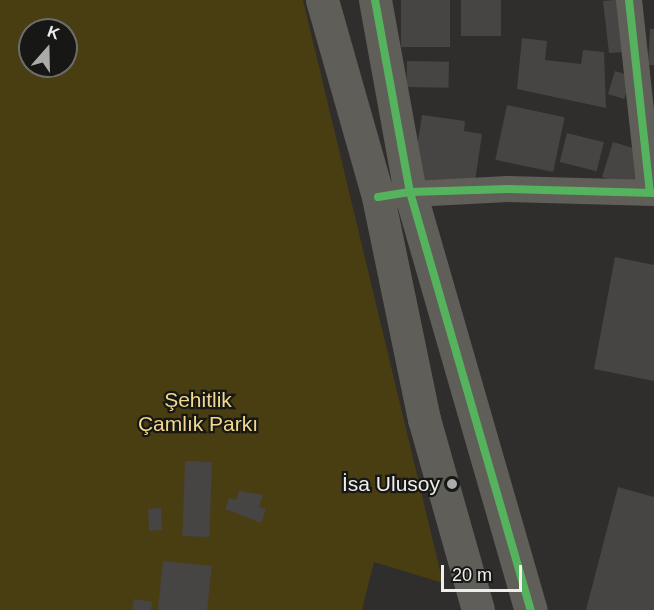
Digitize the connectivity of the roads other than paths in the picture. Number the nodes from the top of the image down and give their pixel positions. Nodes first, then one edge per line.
1 (322, 0) edge
2 (375, 0) edge
3 (629, 0) edge
4 (410, 192) junction
5 (652, 192) edge
6 (378, 197) junction
7 (478, 610) edge
8 (531, 610) edge

1 - 6 street
2 - 4 street
3 - 5 street
4 - 5 street
4 - 6 street
4 - 8 street
6 - 7 street

